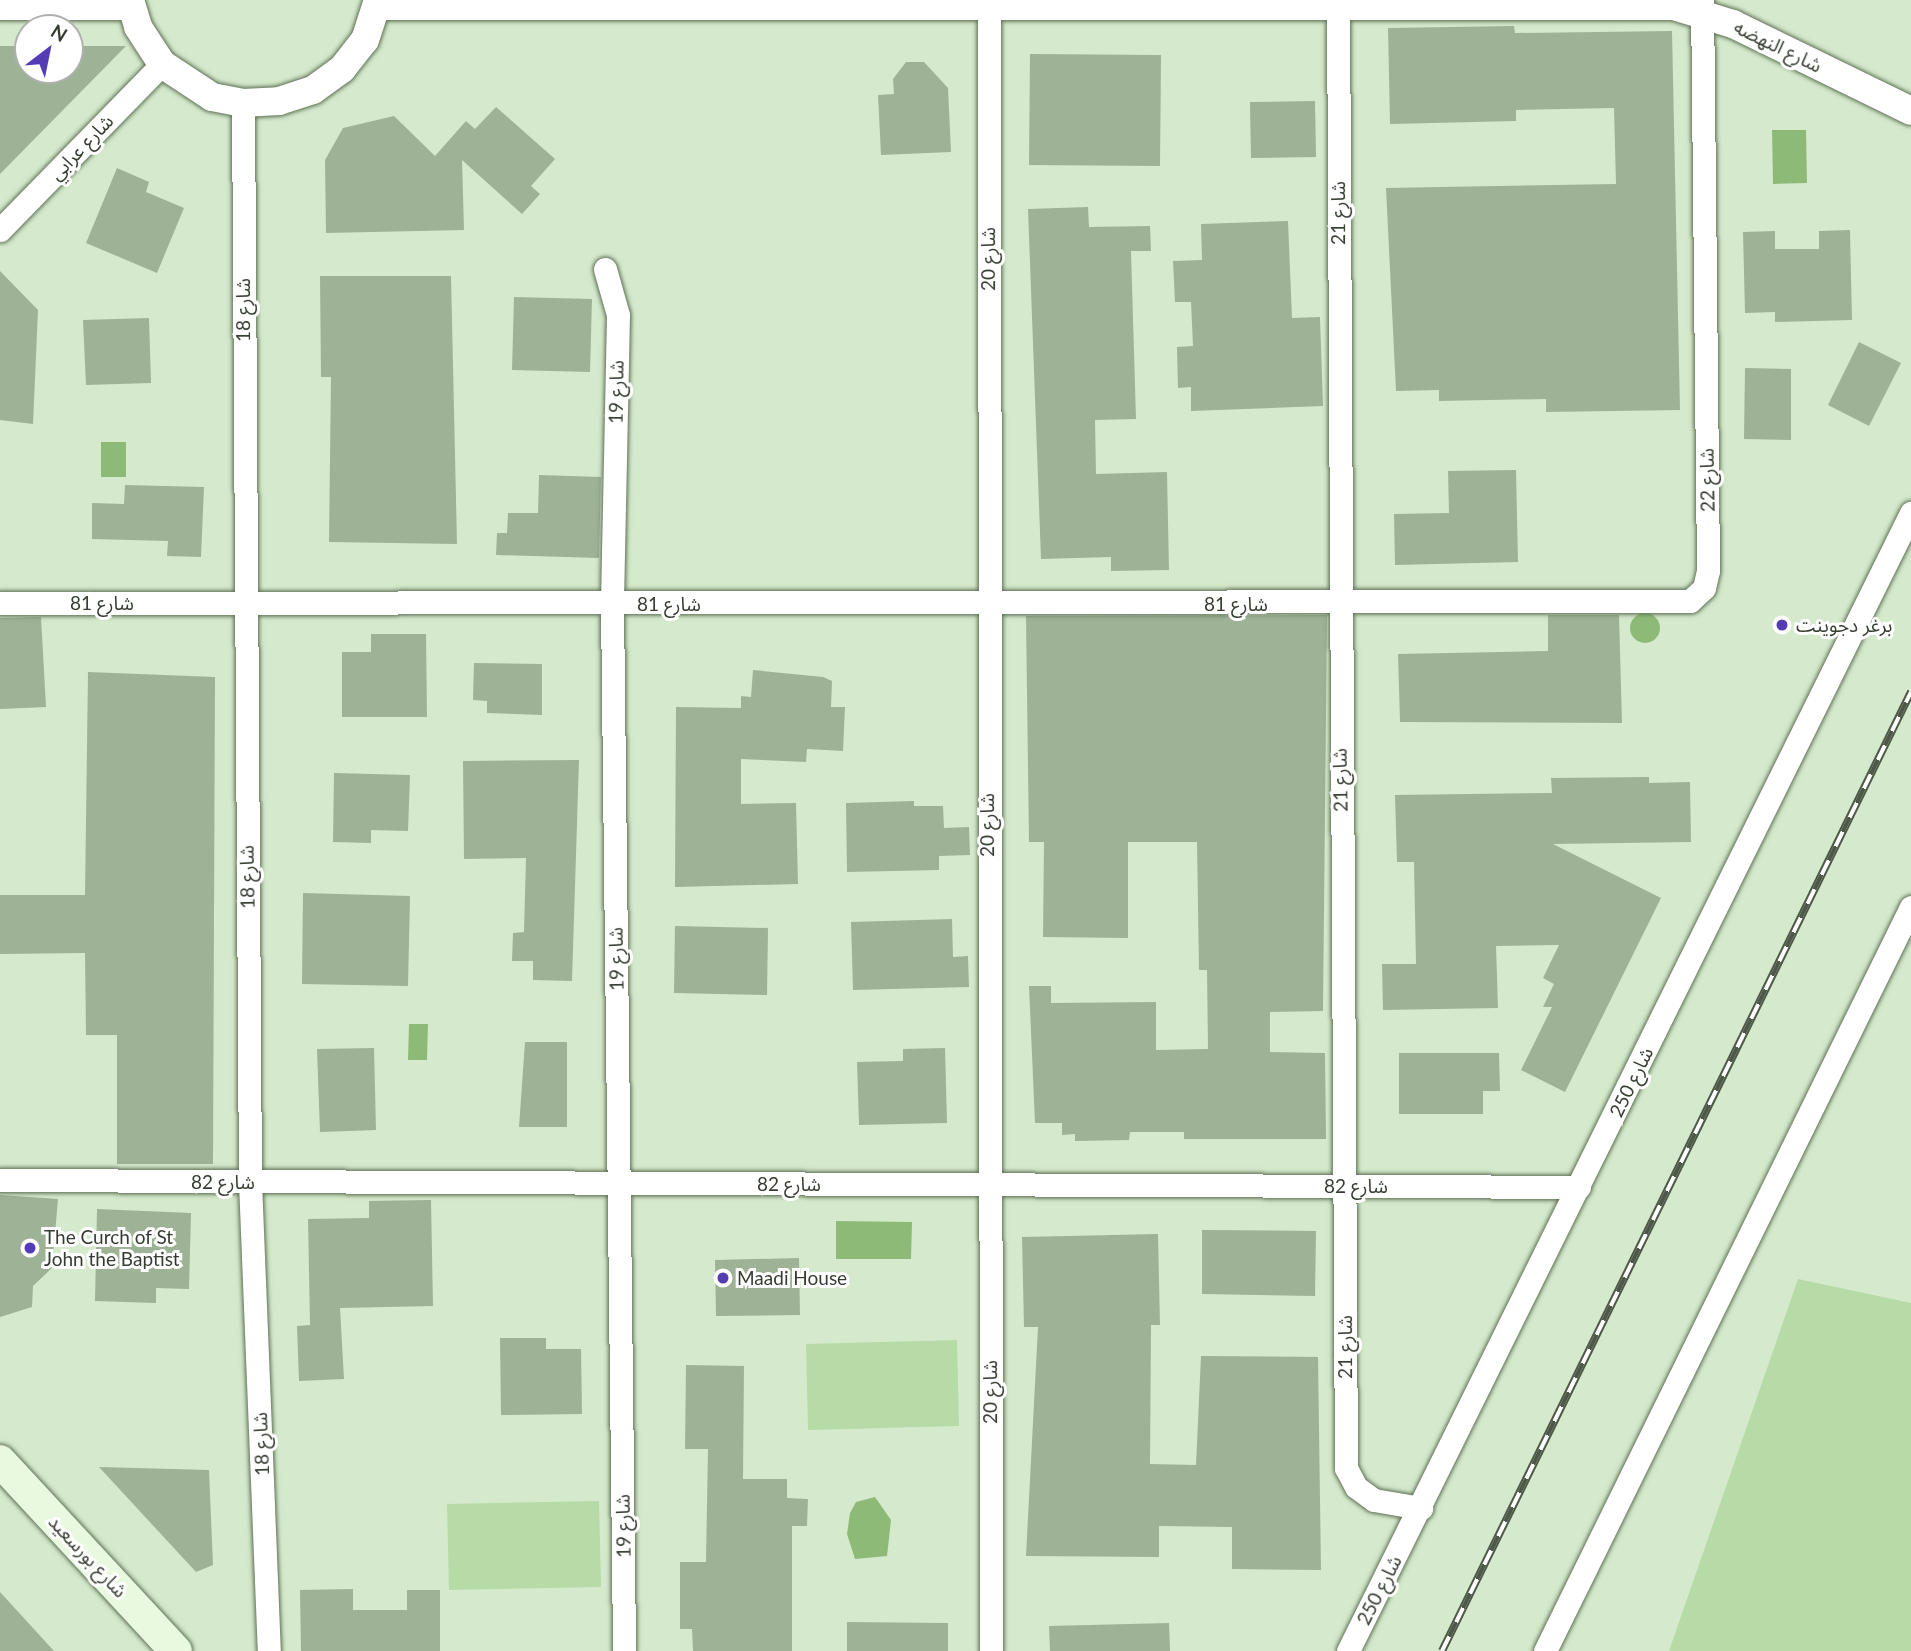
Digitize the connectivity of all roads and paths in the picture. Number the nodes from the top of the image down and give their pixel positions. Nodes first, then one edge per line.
1 (989, 2) edge
2 (1338, 2) edge
3 (130, 3) edge
4 (378, 3) edge
5 (629, 3) edge
6 (0, 6) edge
7 (1702, 6) edge
8 (162, 64) junction
9 (243, 103) junction
10 (1911, 111) edge
11 (0, 230) edge
12 (605, 270) dead end
13 (1911, 513) edge
14 (0, 603) edge
15 (243, 604) junction
16 (611, 604) junction
17 (986, 604) junction
18 (1338, 604) junction
19 (1911, 907) edge
20 (0, 1180) edge
21 (250, 1182) junction
22 (619, 1183) junction
23 (989, 1185) junction
24 (1344, 1186) junction
25 (1579, 1187) junction
26 (0, 1461) edge
27 (1421, 1508) junction
28 (176, 1651) edge
29 (269, 1651) edge
30 (624, 1651) edge
31 (991, 1651) edge
32 (1348, 1651) edge
33 (1545, 1651) edge

1 - 2 street, شارع النهضه
1 - 5 street, شارع النهضه
1 - 17 street, شارع 20
2 - 7 street, شارع النهضه
2 - 18 street, شارع 21
3 - 6 street
3 - 8 street
4 - 5 street, شارع النهضه
4 - 9 street
7 - 10 street, شارع النهضه
7 - 18 street, شارع 22
8 - 9 street
8 - 11 street, شارع عرابي
9 - 15 street, شارع 18
12 - 16 street, شارع 19
13 - 25 street, شارع 250
14 - 15 street, شارع 81
15 - 16 street, شارع 81
15 - 21 street, شارع 18
16 - 17 street, شارع 81
16 - 22 street, شارع 19
17 - 18 street, شارع 81
17 - 23 street, شارع 20
18 - 24 street, شارع 21
19 - 33 street
20 - 21 street, شارع 82
21 - 22 street, شارع 82
21 - 29 street, شارع 18
22 - 23 street, شارع 82
22 - 30 street, شارع 19
23 - 24 street, شارع 82
23 - 31 street, شارع 20
24 - 25 street, شارع 82
24 - 27 street, شارع 21
25 - 27 street, شارع 250
26 - 28 main road, شارع بورسعيد
27 - 32 street, شارع 250

